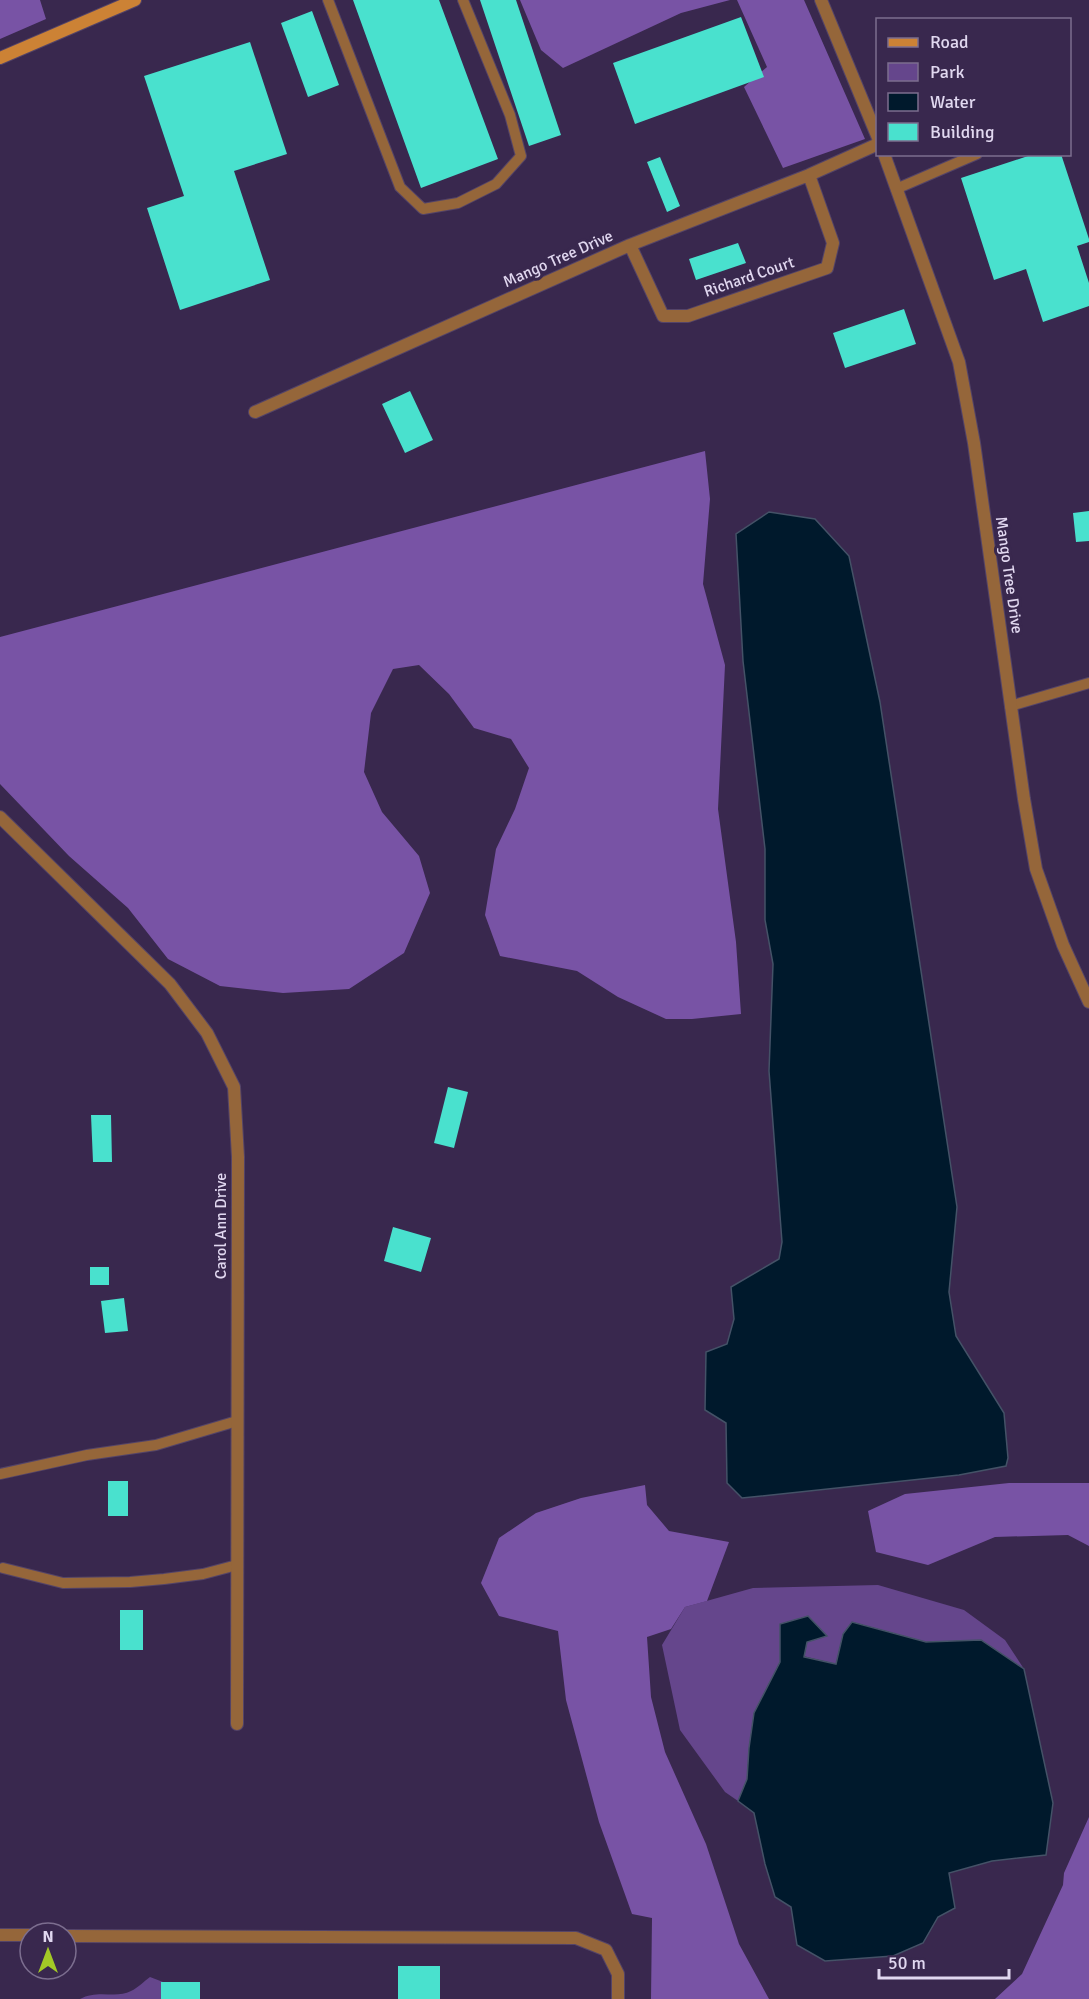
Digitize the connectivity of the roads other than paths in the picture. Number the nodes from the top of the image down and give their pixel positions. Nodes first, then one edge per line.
1 (135, 0) edge
2 (328, 0) edge
3 (463, 0) edge
4 (821, 0) edge
5 (0, 57) edge
6 (876, 133) edge
7 (876, 145) edge
8 (885, 156) edge
9 (972, 156) edge
10 (809, 175) junction
11 (896, 189) junction
12 (630, 245) junction
13 (255, 412) dead end
14 (1089, 683) edge
15 (1010, 706) junction
16 (0, 817) edge
17 (1089, 1002) edge
18 (237, 1421) junction
19 (0, 1474) edge
20 (237, 1565) junction
21 (3, 1568) dead end
22 (237, 1724) dead end
23 (0, 1935) edge
24 (18, 1935) edge
25 (78, 1936) edge
26 (618, 1999) edge

1 - 5 street
2 - 3 lane
4 - 6 street
7 - 10 street, Mango Tree Drive
8 - 11 street, Mango Tree Drive
9 - 11 lane
10 - 12 street, Mango Tree Drive
10 - 12 street, Richard Court
11 - 15 street, Mango Tree Drive
12 - 13 street, Mango Tree Drive
14 - 15 lane
15 - 17 street, Mango Tree Drive
16 - 18 street, Carol Ann Drive
18 - 19 lane
18 - 20 street, Carol Ann Drive
20 - 21 lane
20 - 22 street, Carol Ann Drive
23 - 24 street
25 - 26 street

